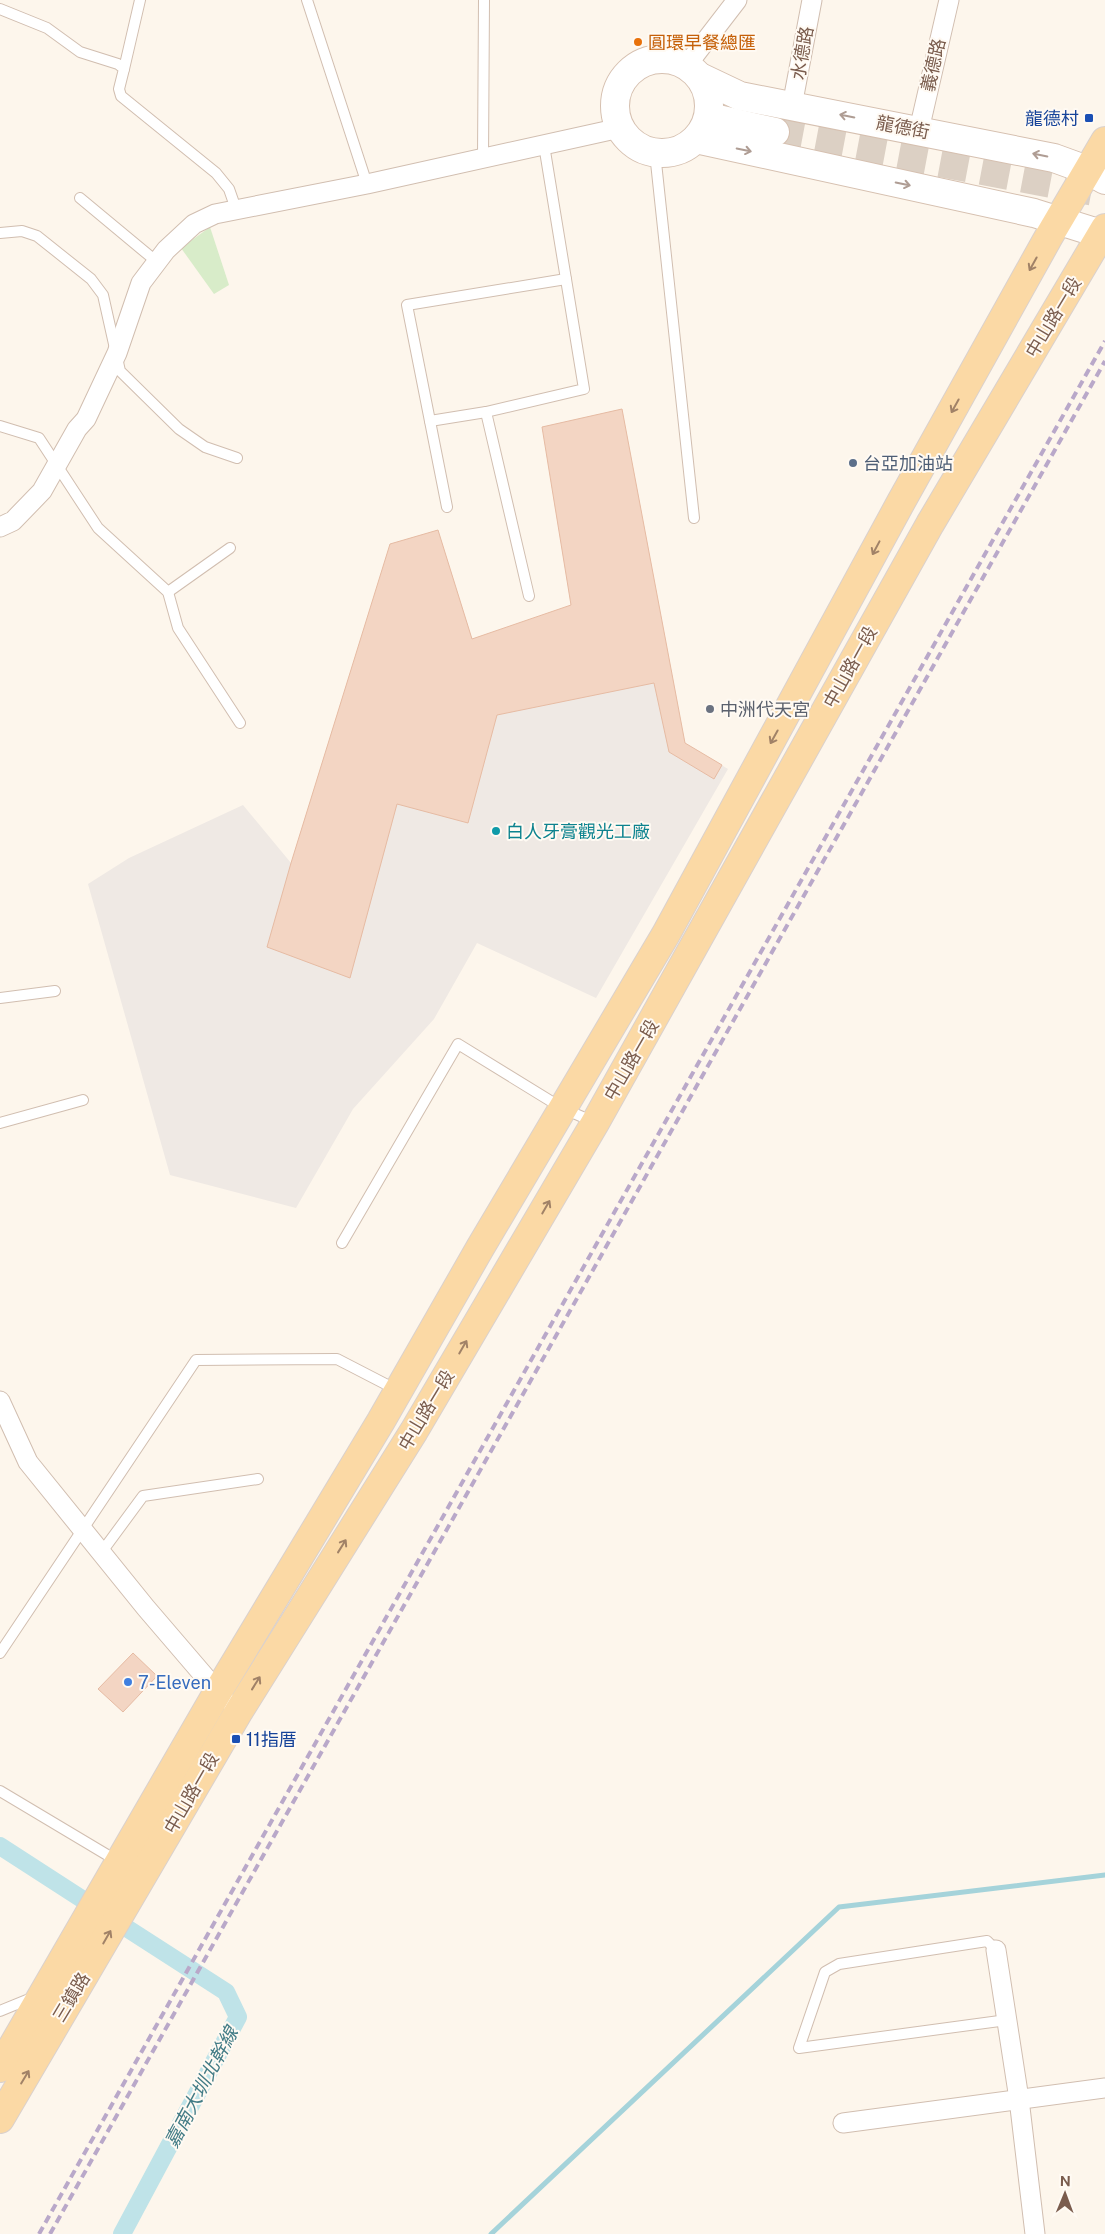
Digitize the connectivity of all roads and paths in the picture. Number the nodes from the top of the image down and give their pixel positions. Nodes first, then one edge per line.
1 (140, 0) edge
2 (307, 0) edge
3 (484, 0) edge
4 (737, 0) edge
5 (812, 0) edge
6 (949, 0) edge
7 (0, 9) edge
8 (124, 69) junction
9 (693, 71) junction
10 (792, 106) junction
11 (620, 128) junction
12 (703, 128) junction
13 (919, 130) junction
14 (775, 132) tunnel mouth
15 (1105, 141) edge
16 (544, 145) junction
17 (655, 153) junction
18 (483, 158) junction
19 (1096, 175) edge
20 (367, 184) junction
21 (80, 198) dead end
22 (236, 209) junction
23 (1046, 218) junction
24 (1103, 231) edge
25 (0, 233) edge
26 (157, 262) junction
27 (566, 279) junction
28 (117, 353) junction
29 (486, 412) junction
30 (430, 421) junction
31 (0, 426) edge
32 (237, 458) dead end
33 (58, 465) junction
34 (901, 502) junction
35 (447, 507) dead end
36 (694, 518) dead end
37 (930, 524) junction
38 (0, 527) edge
39 (230, 548) dead end
40 (168, 592) junction
41 (528, 596) dead end
42 (240, 723) dead end
43 (55, 991) dead end
44 (0, 998) edge
45 (83, 1100) dead end
46 (562, 1108) junction
47 (595, 1123) junction
48 (0, 1124) edge
49 (342, 1243) dead end
50 (398, 1391) junction
51 (0, 1400) edge
52 (258, 1479) dead end
53 (82, 1529) junction
54 (101, 1553) junction
55 (0, 1653) edge
56 (217, 1693) junction
57 (239, 1711) junction
58 (0, 1790) edge
59 (119, 1862) junction
60 (142, 1876) joint
61 (996, 1950) joint
62 (43, 1994) junction
63 (0, 2011) edge
64 (1007, 2020) junction
65 (0, 2068) edge
66 (1105, 2088) edge
67 (1019, 2099) junction
68 (0, 2119) edge
69 (843, 2123) dead end
70 (1035, 2234) edge

1 - 8 lane
2 - 20 lane
3 - 18 lane
4 - 9 street
5 - 10 street, 水德路
6 - 13 street, 義德路
7 - 8 lane
8 - 22 lane
9 - 10 main road, 龍德街
9 - 11 main road, 龍德街
9 - 12 main road
13 -> 10 main road, 龍德街
11 - 16 street
11 - 17 main road
12 - 14 main road
12 - 17 main road
12 -> 23 main road
19 -> 13 main road, 龍德街
15 - 19 main road, 中山路一段
16 - 18 street
16 - 27 lane
17 - 36 lane
18 - 20 street
19 - 23 main road, 中山路一段
20 - 22 street
21 - 26 lane
22 - 26 street
23 - 24 main road
23 -> 34 main road, 中山路一段
24 - 37 main road, 中山路一段
25 - 28 lane
26 - 28 street
27 - 29 lane
27 - 30 lane
28 - 32 lane
28 - 33 street
29 - 30 lane
29 - 41 lane
30 - 35 lane
31 - 33 lane
33 - 38 street
33 - 40 lane
34 - 37 main road
34 -> 46 main road, 中山路一段
37 - 47 main road, 中山路一段
39 - 40 lane
40 - 42 lane
43 - 44 lane
45 - 48 lane
46 - 47 lane
46 - 49 lane
46 - 50 main road, 中山路一段
57 -> 47 main road, 中山路一段
50 - 53 lane
50 - 56 main road, 中山路一段
51 - 53 street
52 - 54 lane
53 - 54 street
53 - 55 lane
54 - 56 street
56 - 57 street
56 - 59 main road, 中山路一段
57 - 60 main road, 中山路一段
58 - 59 lane
59 - 62 main road, 三鎮路
68 -> 60 main road, 三鎮路
61 - 64 street
61 - 64 lane
62 - 63 lane
62 - 65 main road, 三鎮路
64 - 67 street
66 - 67 street
67 - 69 street
67 - 70 street

